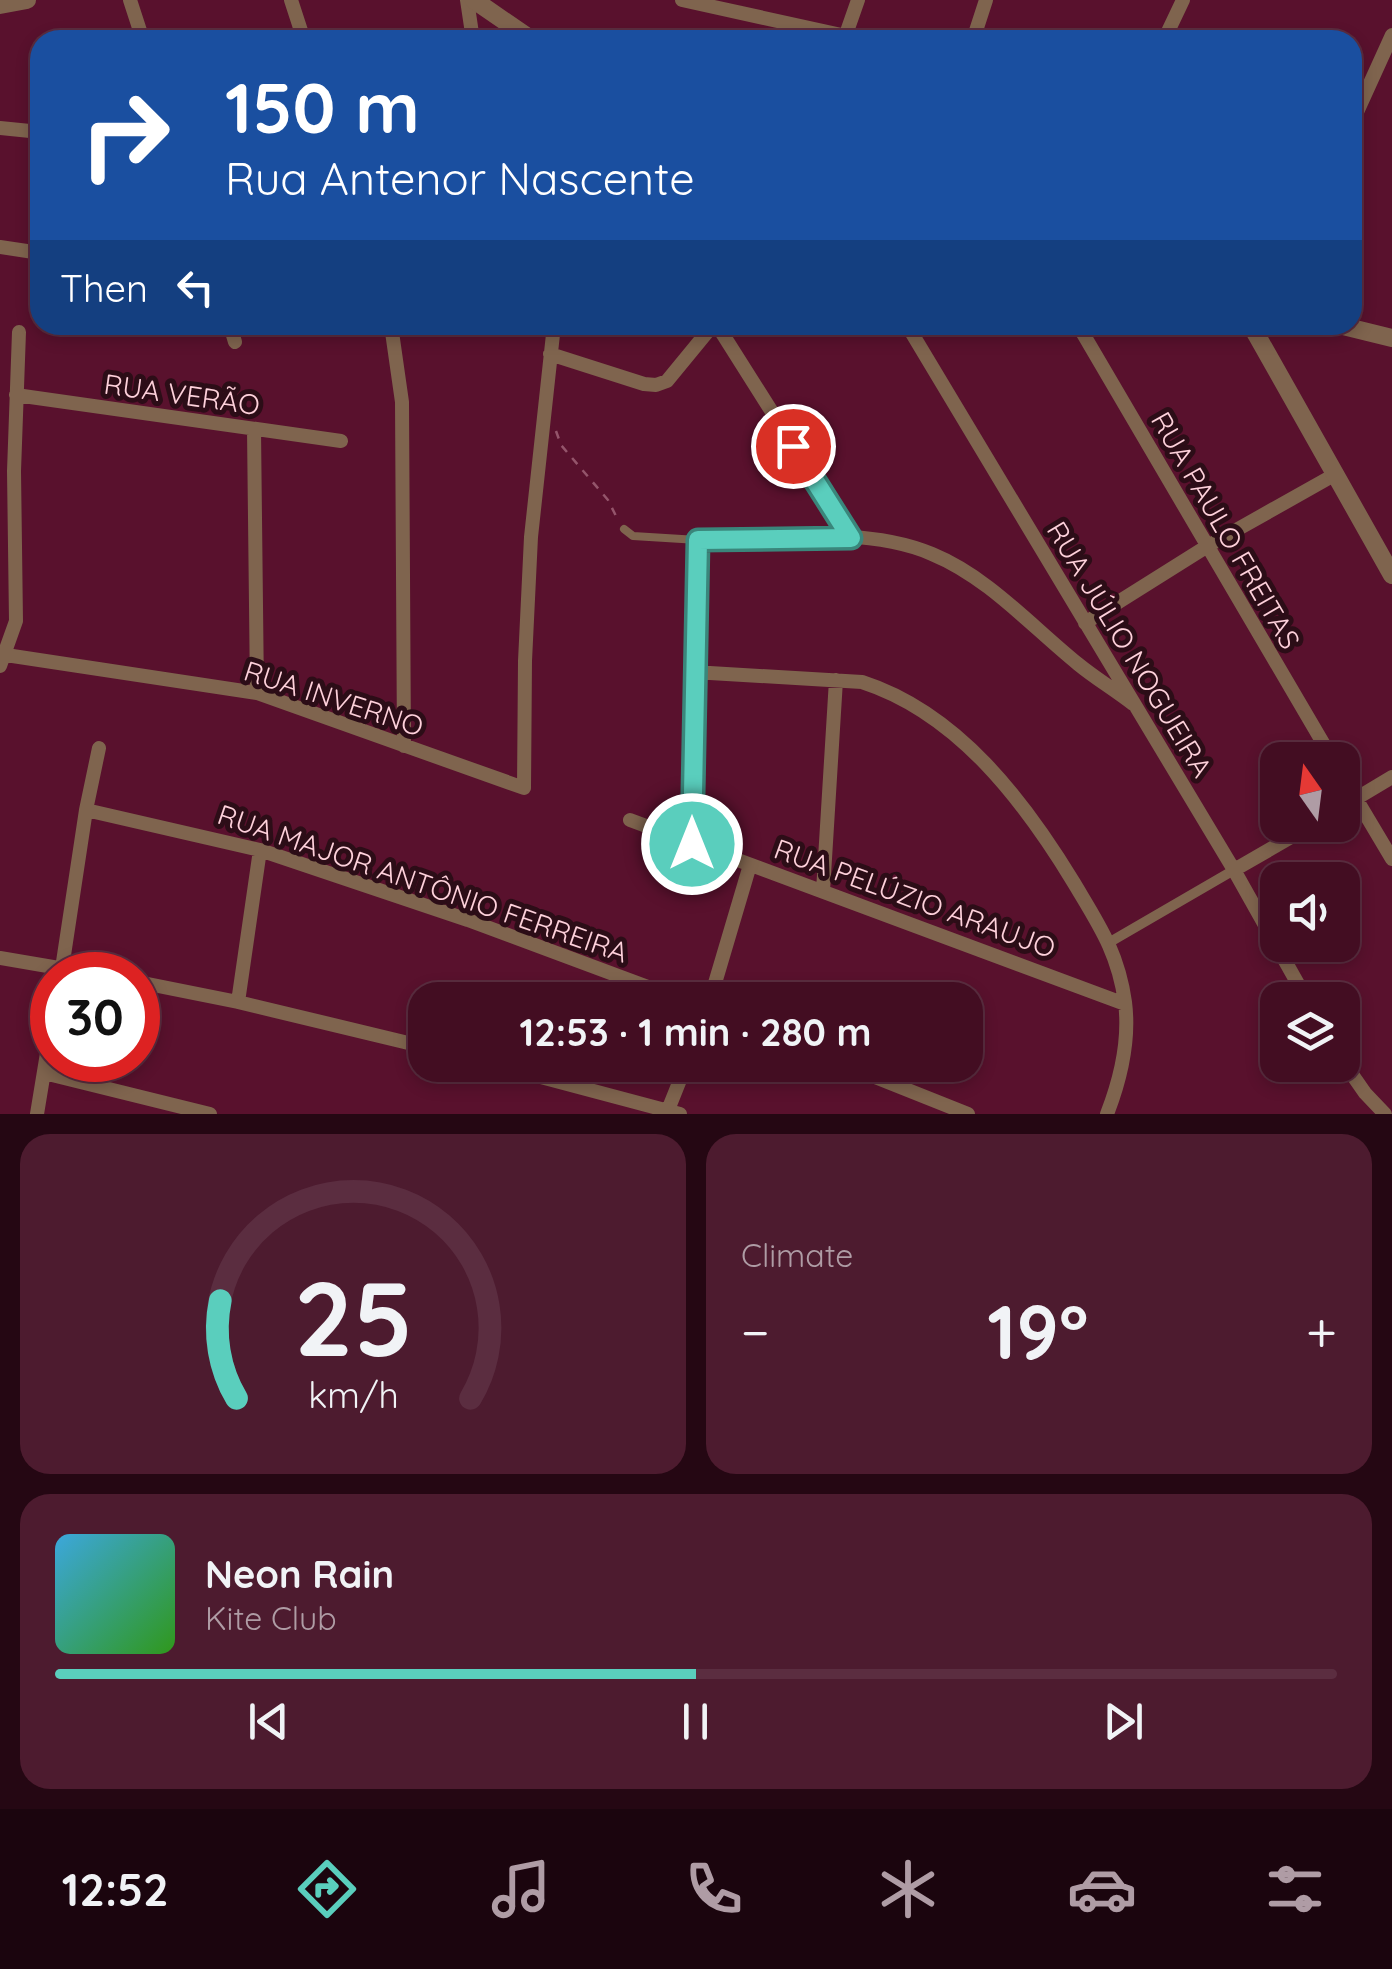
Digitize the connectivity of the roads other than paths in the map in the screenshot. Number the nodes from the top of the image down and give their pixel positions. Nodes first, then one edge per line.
1 (27, 0) edge
2 (130, 0) edge
3 (291, 0) edge
4 (470, 0) edge
5 (682, 0) edge
6 (858, 0) edge
7 (986, 0) edge
8 (1183, 0) edge
9 (0, 5) edge
10 (730, 5) edge
11 (140, 30) edge
12 (301, 30) edge
13 (472, 30) edge
14 (516, 30) edge
15 (817, 30) edge
16 (848, 30) edge
17 (976, 30) edge
18 (1169, 30) edge
19 (1392, 35) edge
20 (1362, 101) edge
21 (0, 128) edge
22 (30, 131) edge
23 (0, 248) edge
24 (30, 252) edge
25 (1362, 331) edge
26 (19, 332) dead end
27 (234, 335) edge
28 (392, 335) edge
29 (553, 335) edge
30 (706, 335) edge
31 (721, 335) edge
32 (913, 335) edge
33 (1084, 335) edge
34 (1257, 335) edge
35 (1392, 338) edge
36 (236, 342) dead end
37 (550, 354) junction
38 (16, 395) junction
39 (254, 430) junction
40 (341, 442) dead end
41 (7, 470) edge
42 (1334, 475) junction
43 (624, 530) road end
44 (851, 538) junction
45 (698, 540) junction
46 (1206, 548) junction
47 (1392, 575) edge
48 (1084, 623) junction
49 (3, 660) edge
50 (693, 672) junction
51 (836, 680) junction
52 (256, 693) junction
53 (1133, 704) junction
54 (1323, 742) edge
55 (404, 746) junction
56 (100, 748) dead end
57 (1392, 777) edge
58 (1360, 797) edge
59 (1360, 804) edge
60 (86, 810) junction
61 (630, 820) dead end
62 (1283, 842) edge
63 (692, 844) junction
64 (260, 850) junction
65 (1392, 860) edge
66 (750, 865) junction
67 (1234, 870) junction
68 (824, 892) junction
69 (1110, 942) junction
70 (65, 952) edge
71 (0, 958) edge
72 (30, 964) edge
73 (634, 982) edge
74 (715, 982) edge
75 (1298, 982) edge
76 (160, 986) edge
77 (238, 1002) junction
78 (1125, 1004) junction
79 (408, 1043) edge
80 (42, 1082) edge
81 (84, 1082) edge
82 (560, 1082) edge
83 (682, 1082) edge
84 (888, 1082) edge
85 (1357, 1082) edge
86 (674, 1112) edge
87 (37, 1114) edge
88 (210, 1114) edge
89 (968, 1114) edge
90 (1107, 1114) edge
91 (1385, 1114) edge

1 - 9 street
2 - 11 street
3 - 12 street
4 - 13 street
4 - 14 street
5 - 10 street
6 - 16 street
7 - 17 street
8 - 18 street
10 - 15 street
19 - 20 street
21 - 22 street
23 - 24 street
25 - 35 street
26 - 38 street
27 - 36 street
28 - 55 street
29 - 37 street
30 - 37 street
31 - 44 street
32 - 48 street, RUA JÚLIO NOGUEIRA
33 - 46 street, RUA PAULO FREITAS
34 - 42 street
37 - 55 street, RUA INVERNO
38 - 39 street, RUA VERÃO
38 - 41 street
39 - 40 street, RUA VERÃO
39 - 52 street
41 - 49 street
42 - 46 street
42 - 47 street
43 - 45 lane
44 - 45 street
44 - 53 street
45 - 50 street
46 - 48 street
46 - 54 street, RUA PAULO FREITAS
48 - 53 street, RUA JÚLIO NOGUEIRA
49 - 52 street, RUA INVERNO
50 - 51 street
50 - 63 street
51 - 68 street
51 - 69 street
52 - 55 street, RUA INVERNO
53 - 67 street, RUA JÚLIO NOGUEIRA
56 - 60 street
57 - 58 street
59 - 65 street
60 - 64 street, RUA MAJOR ANTÔNIO FERREIRA
60 - 70 street
61 - 63 street, RUA PELÚZIO ARAUJO
62 - 67 street
63 - 66 street, RUA PELÚZIO ARAUJO
64 - 73 street, RUA MAJOR ANTÔNIO FERREIRA
64 - 77 street
66 - 68 street, RUA PELÚZIO ARAUJO
66 - 74 street
67 - 69 street
67 - 75 street, RUA JÚLIO NOGUEIRA
68 - 78 street, RUA PELÚZIO ARAUJO
69 - 78 street
71 - 72 street
76 - 77 street
77 - 79 street
78 - 90 street
80 - 87 street
81 - 88 street
82 - 86 street
83 - 86 street
84 - 89 street
85 - 91 street

